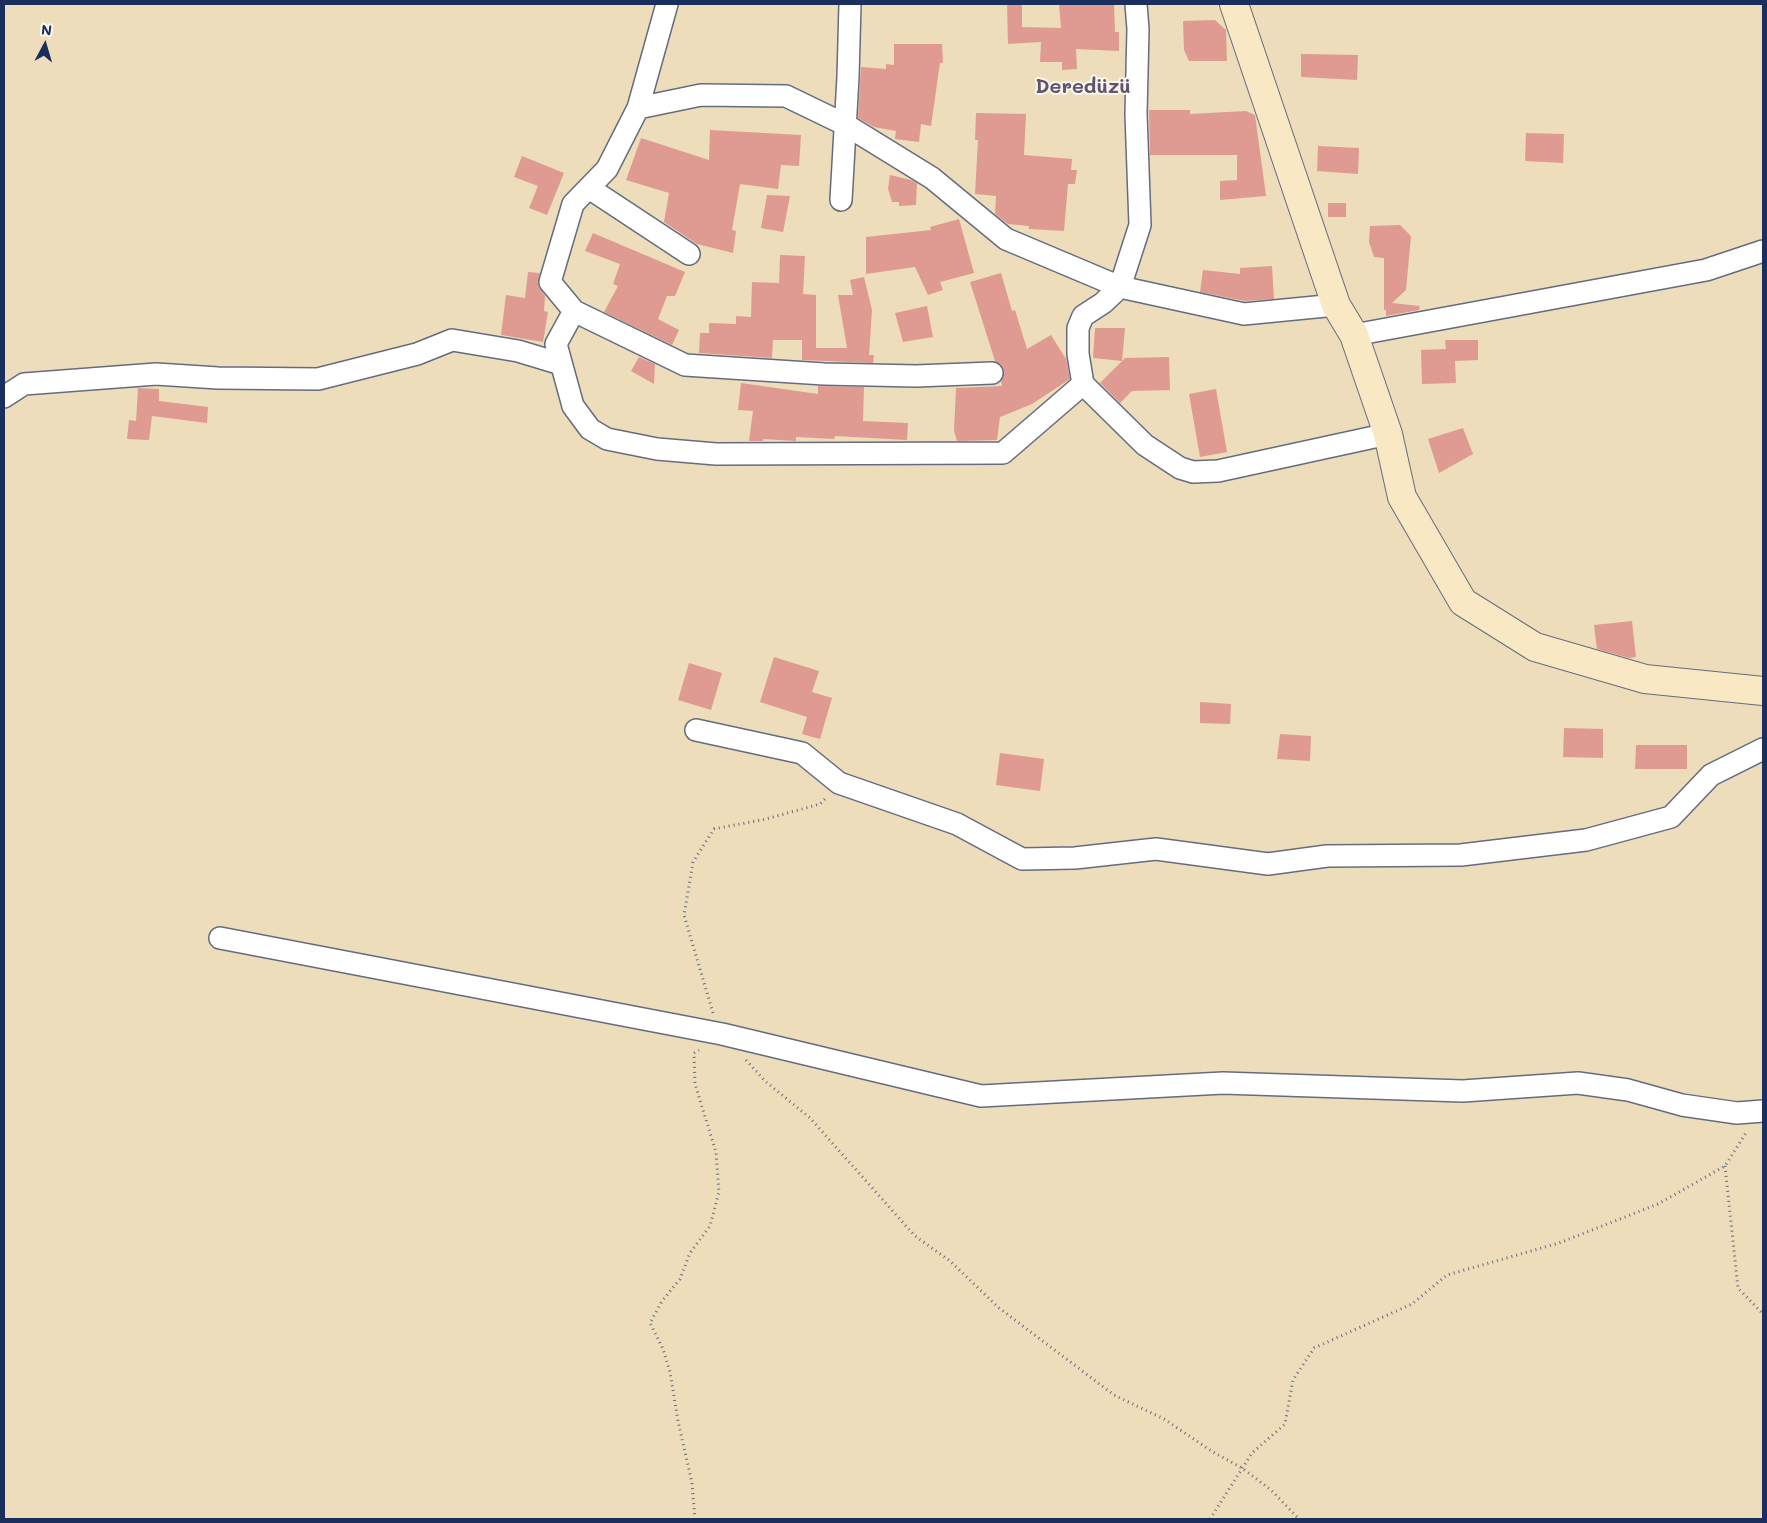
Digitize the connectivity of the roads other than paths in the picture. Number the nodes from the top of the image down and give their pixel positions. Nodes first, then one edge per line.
1 (667, 4) edge
2 (850, 4) edge
3 (1136, 4) edge
4 (1234, 4) edge
5 (638, 108) junction
6 (846, 125) junction
7 (589, 188) junction
8 (842, 200) dead end
9 (1763, 251) edge
10 (689, 254) dead end
11 (1120, 287) junction
12 (1336, 305) junction
13 (574, 311) junction
14 (1354, 335) junction
15 (562, 364) junction
16 (992, 373) dead end
17 (1082, 384) junction
18 (4, 397) edge
19 (1388, 434) junction
20 (1763, 691) edge
21 (696, 730) dead end
22 (1763, 749) edge
23 (220, 938) dead end
24 (1762, 1111) edge

1 - 5 street
2 - 6 street
3 - 11 street
4 - 12 street
5 - 6 street
5 - 7 street
6 - 8 street
6 - 11 street
7 - 10 street
7 - 13 street
9 - 14 street
11 - 12 street
11 - 17 street
12 - 14 street
13 - 15 street
13 - 16 street
14 - 19 street
15 - 17 street
15 - 18 street
17 - 19 street
19 - 20 street
21 - 22 street
23 - 24 street

